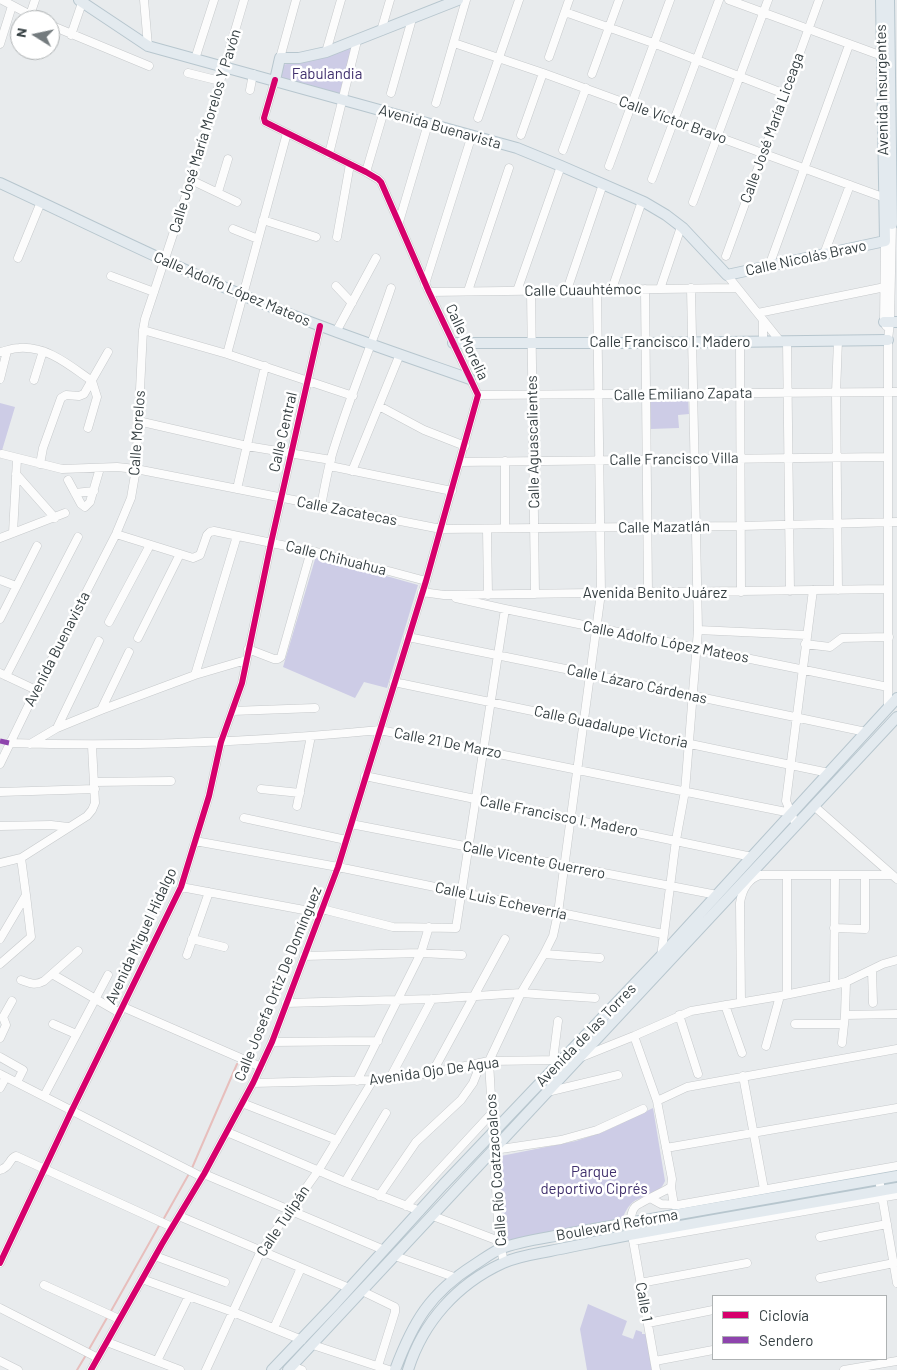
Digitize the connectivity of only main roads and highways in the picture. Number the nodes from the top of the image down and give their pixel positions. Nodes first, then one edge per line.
1 (458, 0) edge
2 (881, 0) edge
3 (889, 0) edge
4 (81, 1) edge
5 (437, 5) edge
6 (889, 30) edge
7 (889, 75) edge
8 (275, 80) junction
9 (894, 127) edge
10 (894, 175) edge
11 (0, 183) edge
12 (888, 199) junction
13 (891, 224) edge
14 (885, 241) joint
15 (727, 275) joint
16 (889, 327) edge
17 (453, 343) road end
18 (470, 379) road end
19 (897, 698) edge
20 (897, 717) edge
21 (897, 1176) edge
22 (897, 1188) edge
23 (290, 1368) edge
24 (272, 1370) edge
25 (396, 1370) edge
26 (408, 1370) edge

1 - 5 main road
2 - 6 main road, Avenida Insurgentes
3 - 6 main road, Avenida Insurgentes
4 - 8 main road, Avenida Buenavista
5 - 8 main road
6 - 7 main road, Avenida Insurgentes
7 - 9 main road, Avenida Insurgentes
7 - 12 main road, Avenida Insurgentes
8 - 15 main road, Avenida Buenavista
9 - 10 main road, Avenida Insurgentes
10 - 12 main road, Avenida Insurgentes
11 - 18 main road, Calle Adolfo López Mateos
12 - 13 main road, Avenida Insurgentes
13 - 14 main road, Avenida Insurgentes
14 - 15 main road, Calle Nicolás Bravo
16 - 17 main road, Calle Francisco I. Madero
19 - 24 main road, Avenida de las Torres
20 - 23 main road, Avenida de las Torres
21 - 25 main road, Boulevard Reforma
22 - 26 main road, Boulevard Reforma

